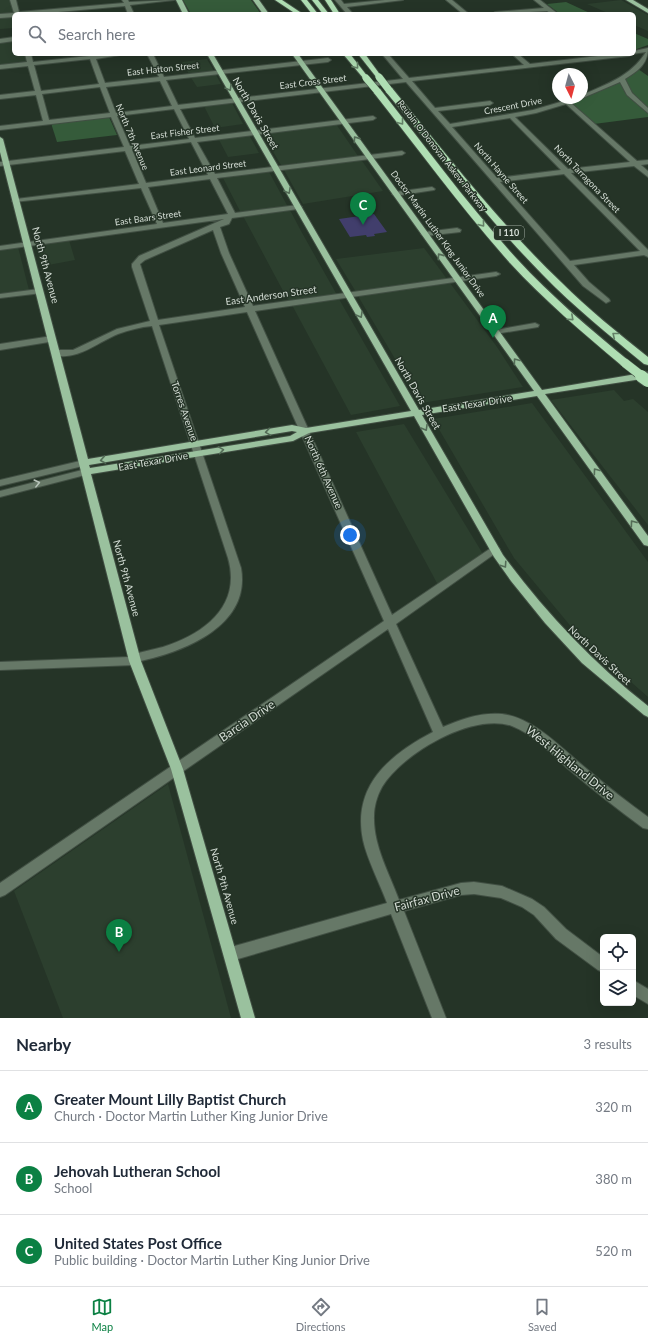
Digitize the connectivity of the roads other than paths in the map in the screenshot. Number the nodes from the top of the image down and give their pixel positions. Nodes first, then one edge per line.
1 (13, 0) edge
2 (171, 0) edge
3 (179, 0) edge
4 (256, 0) edge
5 (278, 0) edge
6 (304, 0) edge
7 (315, 0) edge
8 (328, 0) edge
9 (338, 0) edge
10 (400, 0) edge
11 (449, 0) edge
12 (537, 0) edge
13 (629, 0) edge
14 (126, 2) edge
15 (343, 6) junction
16 (74, 9) edge
17 (548, 9) junction
18 (648, 11) edge
19 (17, 12) edge
20 (40, 12) edge
21 (130, 12) edge
22 (185, 12) edge
23 (265, 12) edge
24 (297, 12) edge
25 (313, 12) edge
26 (324, 12) edge
27 (336, 12) edge
28 (348, 12) edge
29 (464, 12) edge
30 (516, 12) edge
31 (552, 12) edge
32 (12, 14) edge
33 (0, 16) edge
34 (12, 39) edge
35 (0, 41) edge
36 (648, 52) edge
37 (636, 53) edge
38 (28, 56) edge
39 (91, 56) edge
40 (151, 56) edge
41 (211, 56) edge
42 (297, 56) edge
43 (348, 56) edge
44 (362, 56) edge
45 (387, 56) edge
46 (517, 56) edge
47 (604, 56) edge
48 (328, 60) dead end
49 (302, 63) junction
50 (30, 64) junction
51 (529, 66) junction
52 (0, 67) edge
53 (220, 72) junction
54 (162, 78) junction
55 (622, 79) junction
56 (408, 80) junction
57 (102, 85) junction
58 (321, 90) junction
59 (38, 92) junction
60 (588, 95) edge
61 (0, 97) edge
62 (237, 101) junction
63 (490, 103) dead end
64 (564, 104) edge
65 (569, 104) edge
66 (176, 107) junction
67 (434, 110) junction
68 (648, 111) edge
69 (113, 114) junction
70 (512, 117) junction
71 (373, 118) dead end
72 (344, 121) junction
73 (46, 122) junction
74 (449, 126) junction
75 (0, 128) edge
76 (255, 133) junction
77 (0, 139) edge
78 (193, 140) junction
79 (127, 148) junction
80 (402, 152) dead end
81 (368, 156) junction
82 (648, 162) edge
83 (635, 163) junction
84 (3, 164) edge
85 (276, 168) junction
86 (566, 172) junction
87 (648, 175) edge
88 (212, 176) junction
89 (496, 180) junction
90 (143, 185) junction
91 (432, 189) dead end
92 (395, 194) junction
93 (16, 201) junction
94 (298, 207) junction
95 (231, 216) junction
96 (161, 226) junction
97 (216, 227) junction
98 (457, 230) dead end
99 (425, 234) junction
100 (27, 244) junction
101 (0, 248) edge
102 (647, 253) edge
103 (568, 264) junction
104 (496, 274) dead end
105 (457, 280) junction
106 (39, 291) junction
107 (349, 295) junction
108 (0, 296) edge
109 (606, 301) dead end
110 (251, 309) junction
111 (156, 323) junction
112 (535, 325) dead end
113 (495, 332) junction
114 (52, 339) junction
115 (0, 347) edge
116 (56, 353) junction
117 (647, 361) edge
118 (648, 375) edge
119 (648, 382) edge
120 (539, 392) junction
121 (417, 413) junction
122 (306, 431) junction
123 (198, 449) junction
124 (84, 468) junction
125 (0, 483) edge
126 (0, 494) edge
127 (648, 543) edge
128 (495, 550) junction
129 (391, 622) junction
130 (135, 659) junction
131 (0, 666) edge
132 (648, 712) edge
133 (440, 734) junction
134 (177, 769) junction
135 (648, 824) edge
136 (0, 891) edge
137 (395, 907) junction
138 (231, 954) junction
139 (600, 963) edge
140 (636, 989) edge
141 (648, 997) edge
142 (248, 1018) edge
143 (439, 1018) edge

1 - 19 street
2 - 14 street
3 - 22 main road
4 - 23 main road
5 - 24 highway
6 - 25 highway
7 - 26 highway
8 - 27 highway
9 - 15 street
10 - 15 street
11 - 29 street
12 - 17 street
13 - 18 main road
14 - 16 street
14 - 21 street
15 - 28 street
16 - 20 street
17 - 30 street
17 - 31 street
32 - 33 street
34 - 35 street
36 - 37 street
36 - 55 street, Crescent Drive
38 - 50 street
39 - 50 street
39 - 57 street, North 7th Avenue
40 - 54 street
41 - 53 main road, North Davis Street
42 - 49 main road, Doctor Martin Luther King Junior Drive
43 -> 119 highway, Reubin O'Donovan Askew Parkway / I 110, bridge
117 -> 44 highway, Reubin O'Donovan Askew Parkway / I 110, bridge
45 - 56 street, North Hayne Street
46 - 51 street
47 - 51 street, East Cross Street
48 - 49 street, East Hatton Street
49 - 53 street, East Hatton Street
49 - 58 main road, Doctor Martin Luther King Junior Drive
50 - 52 street
50 - 59 street
51 - 56 street, East Cross Street
53 - 54 street, East Hatton Street
53 -> 62 main road, North Davis Street
54 - 57 street, East Hatton Street
54 - 66 street
55 - 60 street, Crescent Drive
55 - 68 street
56 - 58 street, East Cross Street
56 - 67 street, North Hayne Street
57 - 59 street, East Hatton Street
57 - 69 street, North 7th Avenue
58 - 62 street, East Cross Street
58 - 72 main road, Doctor Martin Luther King Junior Drive
59 - 61 street, East Hatton Street
59 - 73 street
62 - 66 street, East Cross Street
62 - 76 main road, North Davis Street
63 - 67 street
64 - 70 street, Crescent Drive
65 - 83 street
66 - 69 street, East Cross Street
66 - 78 street
67 - 74 street, North Hayne Street
69 - 73 street, East Cross Street
69 - 79 street, North 7th Avenue
70 - 74 street, Crescent Drive
70 - 86 street, North Tarragona Street
71 - 72 street, East Fisher Street
72 - 76 street, East Fisher Street
81 -> 72 main road, Doctor Martin Luther King Junior Drive
73 - 75 street, East Cross Street
74 - 89 street, North Hayne Street
76 - 78 street, East Fisher Street
76 - 85 main road, North Davis Street
77 - 84 main road, North 9th Avenue
78 - 79 street, East Fisher Street
78 - 88 street
79 - 84 street, East Fisher Street
79 - 90 street, North 7th Avenue
80 - 81 street, East Leonard Street
81 - 85 street, East Leonard Street
81 - 92 main road, Doctor Martin Luther King Junior Drive
82 - 83 street
83 - 86 street
83 - 87 street
84 - 93 main road, North 9th Avenue
85 - 88 street, East Leonard Street
85 -> 94 main road, North Davis Street
86 - 89 street
86 - 102 street, North Tarragona Street
88 - 90 street, East Leonard Street
88 - 95 street
89 - 103 street, North Hayne Street
90 - 93 street, East Leonard Street
90 - 96 street, North 7th Avenue
91 - 92 street
92 - 99 main road, Doctor Martin Luther King Junior Drive
93 - 100 main road, North 9th Avenue
94 - 95 street, East Baars Street
94 - 107 main road, North Davis Street
95 - 96 street, East Baars Street
95 - 97 street
96 - 100 street, East Baars Street
97 - 110 street, North 6th Avenue
97 - 111 street, Torres Avenue
98 - 99 street
105 -> 99 main road, Doctor Martin Luther King Junior Drive
100 - 101 street, East Baars Street
100 - 106 main road, North 9th Avenue
102 - 103 street
103 - 109 street, North Hayne Street
104 - 105 street, East Anderson Street
105 - 107 street, East Anderson Street
105 - 113 main road, Doctor Martin Luther King Junior Drive
106 - 108 street
106 - 114 main road, North 9th Avenue
107 - 110 street, East Anderson Street
107 -> 121 main road, North Davis Street
110 - 111 street, East Anderson Street
110 - 122 street, North 6th Avenue
111 - 116 street, East Anderson Street
111 - 123 street, Torres Avenue
112 - 113 street
120 -> 113 main road, Doctor Martin Luther King Junior Drive
114 - 115 street
114 - 116 main road, North 9th Avenue
116 - 124 main road, North 9th Avenue
118 - 120 main road, East Texar Drive
120 - 121 main road, East Texar Drive
127 -> 120 main road, Doctor Martin Luther King Junior Drive
121 - 122 main road, East Texar Drive
121 -> 128 main road, North Davis Street
122 - 123 main road, East Texar Drive
122 - 129 street, North 6th Avenue
123 - 124 main road, East Texar Drive
123 - 130 street, Torres Avenue
124 - 125 street, East Texar Drive
126 -> 124 street, East Texar Drive
124 - 130 main road, North 9th Avenue
128 - 129 street, Barcia Drive
128 -> 132 main road, North Davis Street
129 - 133 street, North 6th Avenue
129 - 134 street, Barcia Drive
130 - 131 street, Torres Avenue
130 - 134 main road, North 9th Avenue
133 - 135 street, West Highland Drive
133 - 137 street, West Highland Drive
134 - 136 street, Barcia Drive
134 - 138 main road, North 9th Avenue
137 - 138 street, Fairfax Drive
137 - 139 street, Fairfax Drive
137 - 143 street, West Highland Drive
138 - 142 main road, North 9th Avenue
140 - 141 street

